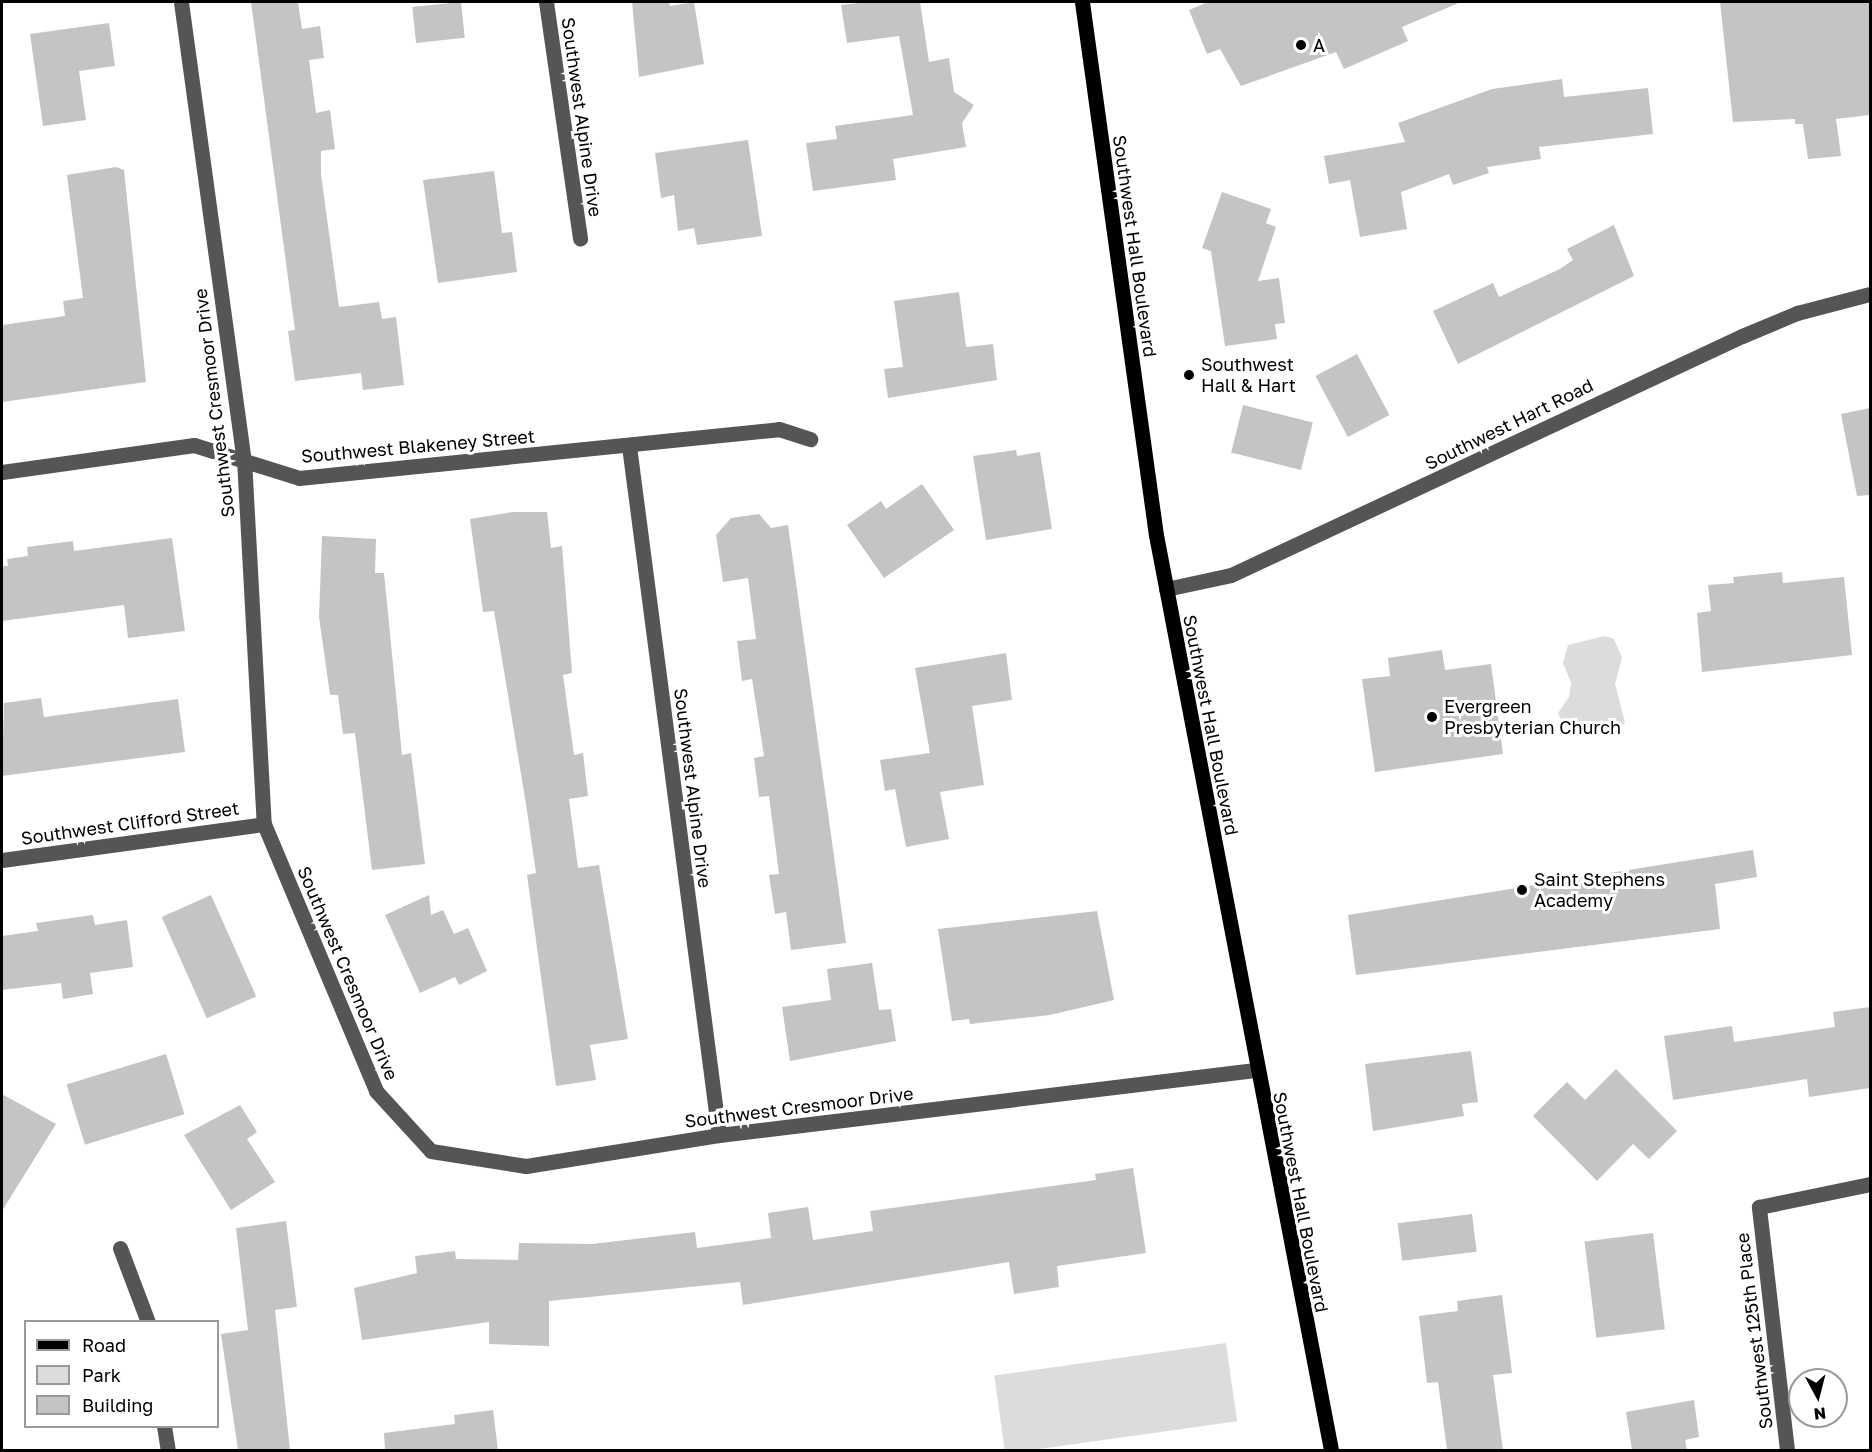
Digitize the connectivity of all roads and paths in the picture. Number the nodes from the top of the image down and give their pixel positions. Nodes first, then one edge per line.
1 (181, 2) edge
2 (546, 2) edge
3 (1082, 2) edge
4 (580, 238) dead end
5 (1870, 294) edge
6 (810, 440) dead end
7 (629, 446) junction
8 (244, 459) junction
9 (2, 472) edge
10 (1166, 589) junction
11 (264, 824) junction
12 (2, 860) edge
13 (1255, 1070) junction
14 (719, 1136) junction
15 (1870, 1184) edge
16 (120, 1248) dead end
17 (147, 1320) edge
18 (164, 1428) edge
19 (1330, 1449) edge
20 (168, 1450) edge
21 (1787, 1450) edge

1 - 8 street, Southwest Cresmoor Drive
2 - 4 street, Southwest Alpine Drive
3 - 10 main road, Southwest Hall Boulevard
5 - 10 street, Southwest Hart Road
6 - 7 street, Southwest Blakeney Street
7 - 8 street, Southwest Blakeney Street
7 - 14 street, Southwest Alpine Drive
8 - 9 street, Southwest Blakeney Street
8 - 11 street, Southwest Cresmoor Drive
10 - 13 main road, Southwest Hall Boulevard
11 - 12 street, Southwest Clifford Street
11 - 14 street, Southwest Cresmoor Drive
13 - 14 street, Southwest Cresmoor Drive
13 - 19 main road, Southwest Hall Boulevard
15 - 21 street, Southwest 125th Place
16 - 17 street
18 - 20 street

